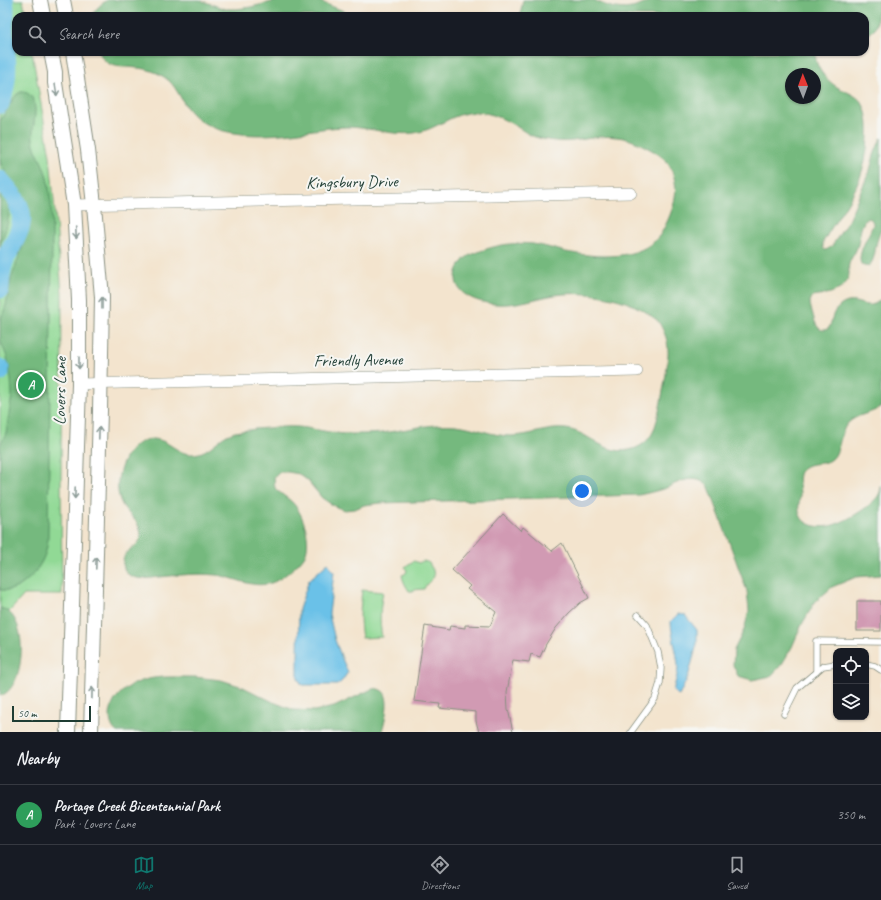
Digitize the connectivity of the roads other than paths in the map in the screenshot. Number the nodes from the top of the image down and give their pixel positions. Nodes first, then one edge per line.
1 (40, 0) edge
2 (63, 0) edge
3 (42, 12) edge
4 (65, 12) edge
5 (52, 56) edge
6 (74, 56) edge
7 (631, 193) dead end
8 (74, 205) junction
9 (94, 205) junction
10 (636, 371) dead end
11 (101, 383) junction
12 (79, 384) junction
13 (638, 615) dead end
14 (881, 642) edge
15 (833, 664) edge
16 (869, 665) edge
17 (881, 670) edge
18 (816, 672) junction
19 (784, 714) dead end
20 (68, 732) edge
21 (92, 732) edge
22 (631, 732) edge

1 - 3 street
2 - 4 street
5 -> 8 street, Lovers Lane
6 - 9 street
7 - 9 street, Kingsbury Drive
8 - 9 street, Kingsbury Drive
8 -> 12 street, Lovers Lane
11 -> 9 street
10 - 11 street, Friendly Avenue
11 - 12 street, Friendly Avenue
21 -> 11 street
12 -> 20 street, Lovers Lane
13 - 22 lane
14 - 18 lane
15 - 18 lane
16 - 17 lane
18 - 19 lane

